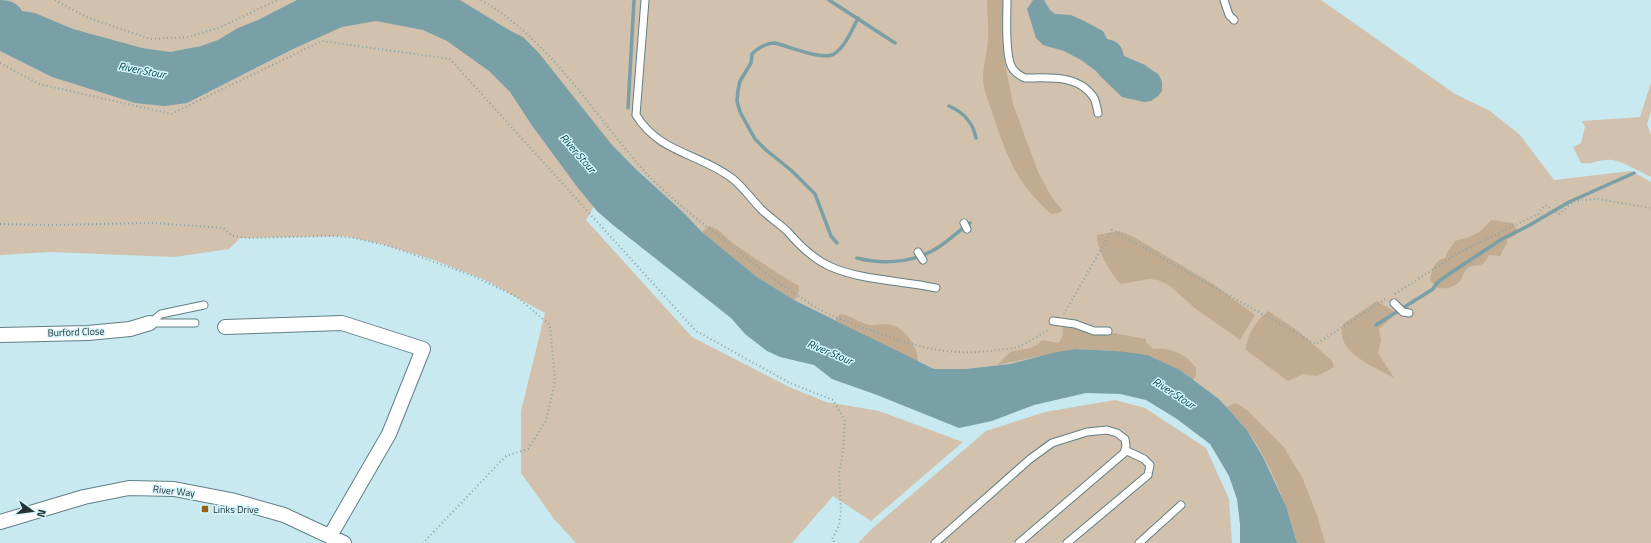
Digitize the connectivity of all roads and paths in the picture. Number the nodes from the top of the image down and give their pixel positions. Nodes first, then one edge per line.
1 (55, 0) edge
2 (277, 0) edge
3 (481, 0) edge
4 (645, 0) edge
5 (1007, 0) edge
6 (1224, 0) edge
7 (1234, 20) dead end
8 (0, 63) edge
9 (1098, 113) dead end
10 (1651, 208) edge
11 (0, 224) edge
12 (918, 252) dead end
13 (923, 260) dead end
14 (936, 288) dead end
15 (1395, 294) dead end
16 (1391, 301) joint
17 (204, 305) dead end
18 (1409, 313) dead end
19 (1056, 321) junction
20 (150, 323) junction
21 (195, 323) dead end
22 (225, 327) dead end
23 (1108, 331) dead end
24 (0, 335) edge
25 (1125, 450) junction
26 (1181, 505) dead end
27 (0, 522) edge
28 (330, 536) junction
29 (344, 543) edge
30 (423, 543) edge
31 (835, 543) edge
32 (935, 543) edge
33 (1019, 543) edge
34 (1067, 543) edge
35 (1139, 543) edge

1 - 2 path
3 - 19 path
4 - 14 lane
5 - 9 lane
6 - 7 lane
8 - 31 path
10 - 15 path
11 - 30 path
12 - 13 lane
16 - 18 lane
16 - 19 path
17 - 20 lane
19 - 23 lane
20 - 21 lane
20 - 24 street, Burford Close
22 - 28 street
25 - 32 lane
25 - 33 lane
25 - 34 lane
26 - 35 lane
27 - 28 street, River Way
28 - 29 street, River Way

